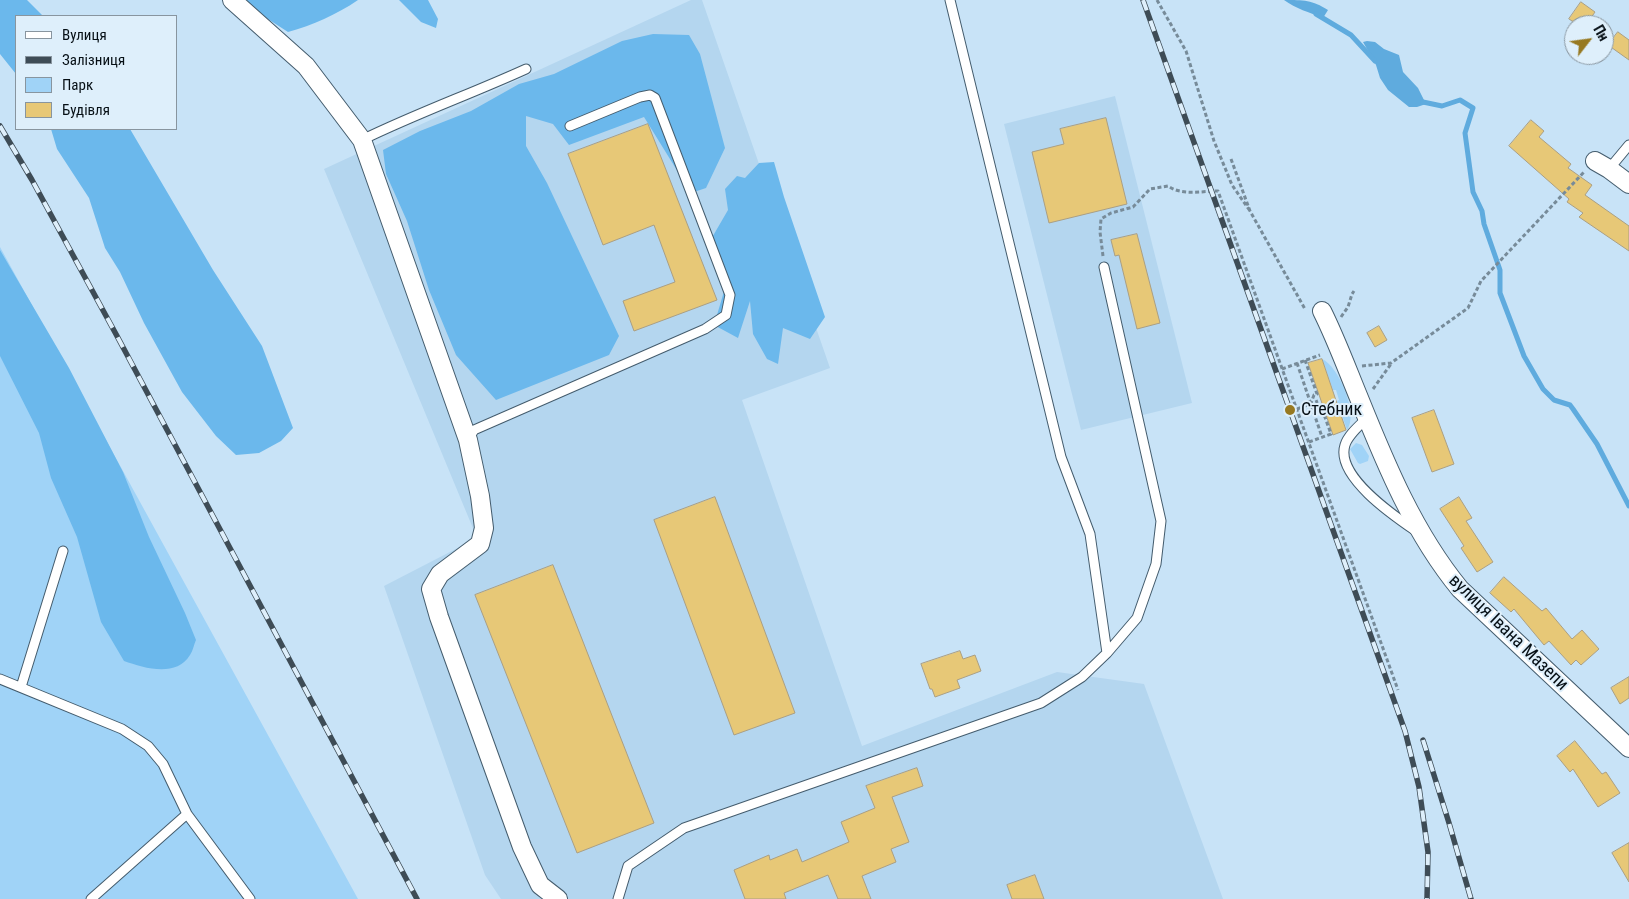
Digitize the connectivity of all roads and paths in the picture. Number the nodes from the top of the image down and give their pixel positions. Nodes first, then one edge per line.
1 (232, 0) edge
2 (950, 0) edge
3 (1158, 0) edge
4 (526, 69) dead end
5 (570, 126) dead end
6 (362, 140) junction
7 (1629, 145) edge
8 (1231, 159) dead end
9 (1602, 165) junction
10 (1629, 184) edge
11 (1250, 211) junction
12 (1104, 267) joint
13 (1354, 291) dead end
14 (1319, 316) junction
15 (1320, 355) dead end
16 (1305, 360) junction
17 (1297, 363) junction
18 (1391, 363) junction
19 (1347, 367) junction
20 (1282, 368) junction
21 (1311, 377) junction
22 (1302, 380) junction
23 (1318, 401) dead end
24 (1311, 404) junction
25 (1296, 409) junction
26 (1364, 411) junction
27 (1326, 420) junction
28 (1318, 423) junction
29 (1322, 437) junction
30 (468, 440) junction
31 (1309, 442) junction
32 (1422, 535) junction
33 (63, 551) dead end
34 (1107, 652) junction
35 (0, 678) edge
36 (21, 687) junction
37 (1398, 690) dead end
38 (1629, 748) edge
39 (187, 814) junction
40 (91, 899) edge
41 (250, 899) edge
42 (558, 899) edge
43 (618, 899) edge

1 - 6 street
2 - 34 lane
3 - 11 path
4 - 6 lane
5 - 30 lane
6 - 30 street
7 - 9 lane
8 - 11 path
9 - 10 street
9 - 18 path
11 - 14 path
12 - 20 path
12 - 34 lane
13 - 14 path
14 - 19 street, вулиця Івана Мазепи
15 - 16 path
16 - 17 path
16 - 21 path
17 - 20 path
17 - 22 path
18 - 19 path
18 - 26 path
19 - 26 street, вулиця Івана Мазепи
20 - 25 path
21 - 22 path
21 - 24 path
22 - 24 path
23 - 24 path
24 - 25 path
24 - 27 path
24 - 28 path
25 - 31 path
26 - 32 street, вулиця Івана Мазепи
26 - 32 lane
27 - 28 path
27 - 29 path
28 - 29 path
29 - 31 path
30 - 42 street
31 - 37 path
32 - 38 street, вулиця Івана Мазепи
33 - 36 lane
34 - 43 lane
35 - 36 lane
36 - 39 lane
39 - 40 lane
39 - 41 lane

